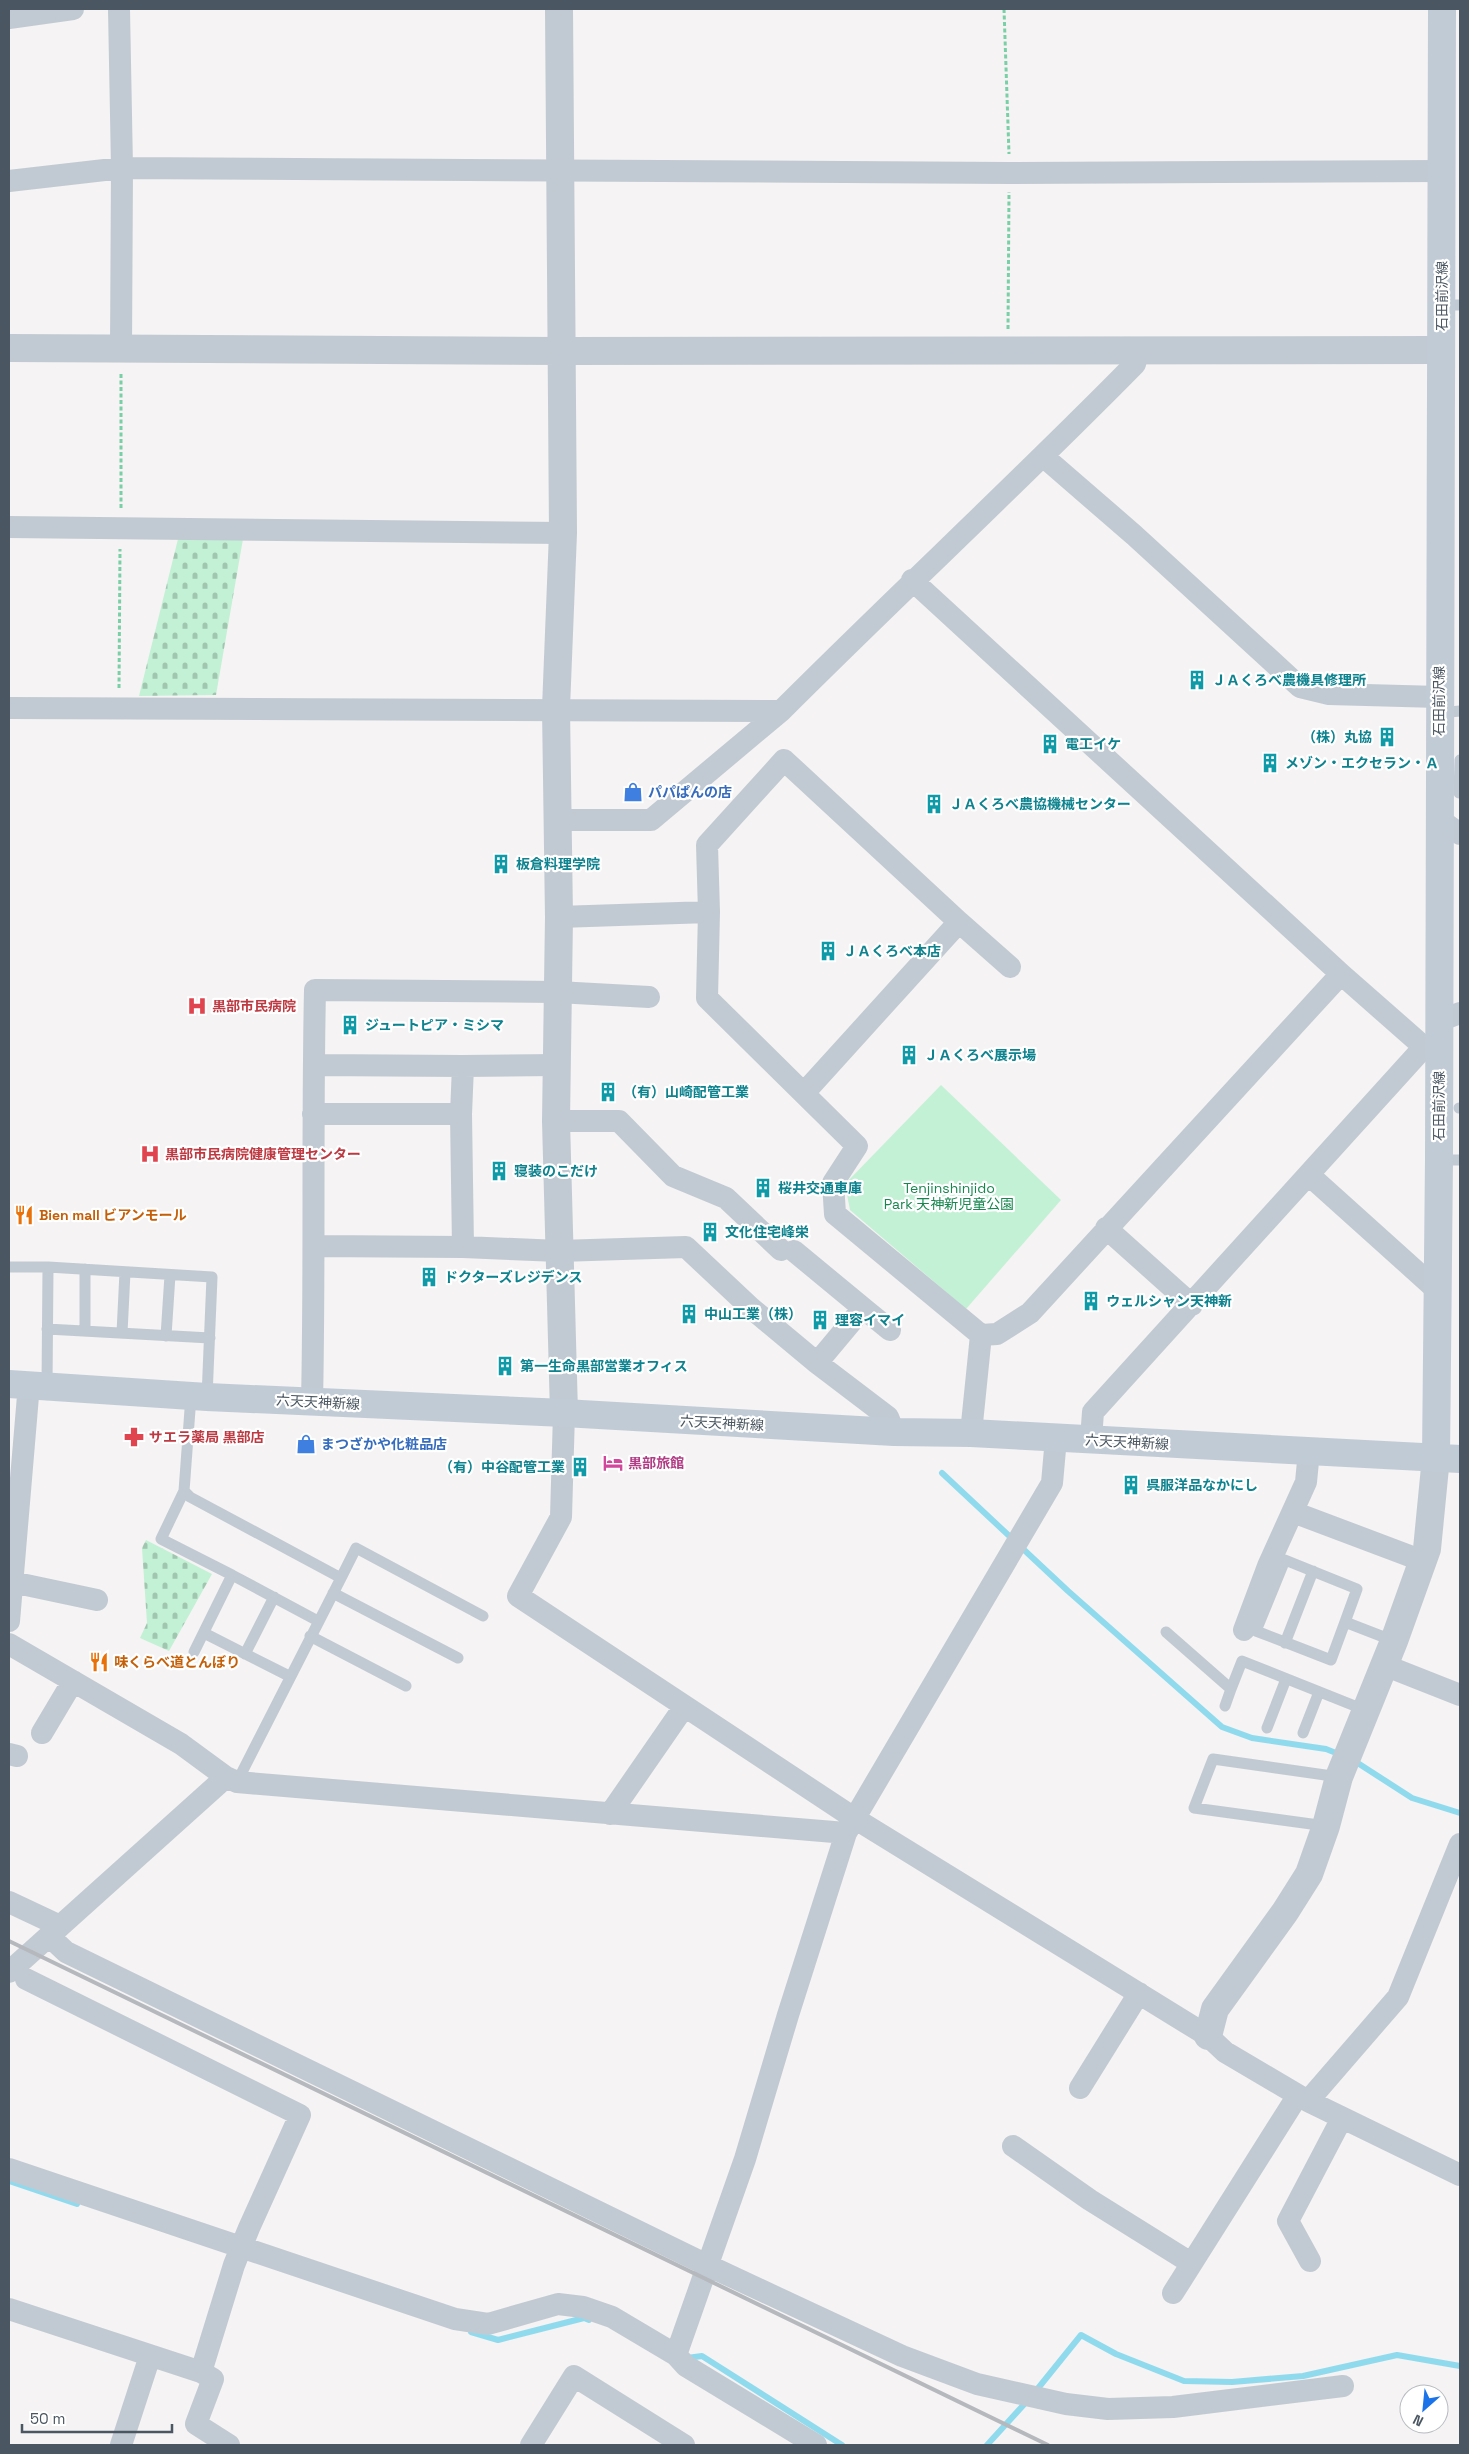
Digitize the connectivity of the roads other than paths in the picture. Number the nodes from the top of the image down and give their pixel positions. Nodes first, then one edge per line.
1 (73, 9) edge
2 (119, 9) edge
3 (559, 9) edge
4 (1442, 9) edge
5 (9, 18) edge
6 (122, 168) junction
7 (560, 170) junction
8 (1442, 171) junction
9 (9, 181) edge
10 (1451, 305) edge
11 (9, 348) edge
12 (121, 349) junction
13 (1441, 350) junction
14 (560, 351) junction
15 (1138, 351) junction
16 (1044, 457) junction
17 (9, 527) edge
18 (563, 533) junction
19 (912, 580) junction
20 (1446, 707) edge
21 (9, 708) edge
22 (556, 708) junction
23 (781, 711) junction
24 (1460, 760) edge
25 (1460, 791) edge
26 (558, 820) junction
27 (1450, 826) edge
28 (709, 912) junction
29 (559, 917) junction
30 (959, 922) junction
31 (1010, 967) dead end
32 (1341, 974) junction
33 (557, 992) junction
34 (649, 997) dead end
35 (1440, 1031) edge
36 (314, 1065) junction
37 (556, 1065) junction
38 (463, 1066) junction
39 (804, 1094) junction
40 (313, 1114) junction
41 (460, 1114) junction
42 (556, 1121) junction
43 (1450, 1160) edge
44 (1309, 1175) junction
45 (1106, 1228) junction
46 (315, 1246) junction
47 (463, 1247) junction
48 (559, 1251) junction
49 (9, 1267) edge
50 (48, 1267) junction
51 (85, 1269) junction
52 (125, 1272) junction
53 (170, 1274) junction
54 (1438, 1291) junction
55 (1192, 1305) junction
56 (863, 1308) junction
57 (47, 1329) junction
58 (890, 1330) dead end
59 (85, 1331) junction
60 (122, 1333) junction
61 (981, 1335) junction
62 (166, 1336) junction
63 (210, 1338) junction
64 (817, 1363) junction
65 (28, 1384) edge
66 (199, 1396) junction
67 (312, 1402) junction
68 (564, 1413) junction
69 (894, 1432) junction
70 (971, 1433) junction
71 (1056, 1438) junction
72 (1091, 1439) junction
73 (1309, 1451) junction
74 (1448, 1458) edge
75 (184, 1491) junction
76 (13, 1510) edge
77 (1293, 1512) junction
78 (1423, 1561) junction
79 (1313, 1570) junction
80 (232, 1575) junction
81 (341, 1578) junction
82 (12, 1582) junction
83 (333, 1593) junction
84 (274, 1597) junction
85 (97, 1600) dead end
86 (483, 1616) dead end
87 (9, 1621) edge
88 (318, 1621) junction
89 (1345, 1622) junction
90 (1244, 1630) dead end
91 (1166, 1632) dead end
92 (204, 1633) junction
93 (310, 1636) junction
94 (1285, 1643) junction
95 (9, 1644) edge
96 (194, 1652) dead end
97 (1389, 1653) junction
98 (245, 1654) junction
99 (458, 1658) dead end
100 (289, 1676) junction
101 (1286, 1679) junction
102 (73, 1681) junction
103 (406, 1686) dead end
104 (1231, 1689) junction
105 (1319, 1692) junction
106 (1460, 1695) edge
107 (1225, 1706) dead end
108 (684, 1707) junction
109 (1365, 1710) junction
110 (1267, 1728) dead end
111 (1303, 1733) dead end
112 (42, 1734) dead end
113 (1339, 1777) junction
114 (231, 1779) junction
115 (610, 1814) junction
116 (850, 1826) junction
117 (1326, 1826) junction
118 (1460, 1844) edge
119 (1453, 1884) edge
120 (9, 1902) edge
121 (54, 1931) junction
122 (18, 1975) edge
123 (1139, 1993) junction
124 (1208, 2036) junction
125 (1080, 2088) dead end
126 (1303, 2098) junction
127 (1342, 2118) junction
128 (1013, 2146) dead end
129 (9, 2169) edge
130 (1460, 2175) edge
131 (241, 2247) junction
132 (1310, 2261) dead end
133 (1191, 2263) junction
134 (709, 2266) junction
135 (1173, 2293) dead end
136 (9, 2309) edge
137 (676, 2355) junction
138 (150, 2356) junction
139 (201, 2372) junction
140 (1343, 2386) dead end
141 (121, 2445) edge
142 (229, 2445) edge
143 (531, 2445) edge
144 (684, 2445) edge
145 (816, 2445) edge

1 - 5 street
2 - 6 street
3 - 7 street
4 - 8 main road, 石田前沢線
6 - 7 street
6 - 9 street
6 - 12 street
7 - 8 street
7 - 14 street
8 - 10 main road, 石田前沢線
10 - 13 main road, 石田前沢線
11 - 12 street
12 - 14 street
13 - 15 street
13 - 20 main road, 石田前沢線
14 - 15 street
14 - 18 street
15 - 16 street
16 - 19 street
16 - 20 street
17 - 18 street
18 - 22 street
19 - 23 street
19 - 32 street
20 - 27 main road, 石田前沢線
21 - 22 street
22 - 23 street
22 - 26 street
23 - 26 street
24 - 25 lane
26 - 29 street
27 - 35 main road, 石田前沢線
28 - 29 street
28 - 30 street
28 - 39 street
29 - 33 street
30 - 31 street
30 - 39 street
32 - 35 street
32 - 45 street
33 - 34 street
33 - 36 street
33 - 37 street
35 - 43 main road, 石田前沢線
35 - 44 street
36 - 38 street
36 - 40 street
37 - 38 street
37 - 42 street
38 - 41 street
39 - 61 street
40 - 41 street
40 - 46 street
41 - 47 street
42 - 48 street
42 - 56 street
43 - 54 main road, 石田前沢線
44 - 54 street
44 - 55 street
45 - 55 street
45 - 61 street
46 - 47 street
46 - 67 street
47 - 48 street
48 - 64 street
48 - 68 street
49 - 50 lane
50 - 51 lane
50 - 57 lane
51 - 52 lane
51 - 59 lane
52 - 53 lane
52 - 60 lane
53 - 62 lane
53 - 63 lane
54 - 74 main road, 石田前沢線
55 - 72 street
56 - 58 street
56 - 64 street
57 - 59 lane
57 - 65 lane
59 - 60 lane
60 - 62 lane
61 - 70 street
62 - 63 lane
63 - 66 lane
64 - 69 street
65 - 66 main road, 六天天神新線
65 - 76 street
66 - 67 main road, 六天天神新線
66 - 75 lane
67 - 68 main road, 六天天神新線
68 - 69 main road, 六天天神新線
68 - 108 street
69 - 70 main road, 六天天神新線
70 - 71 main road, 六天天神新線
71 - 72 main road, 六天天神新線
71 - 116 street
72 - 73 main road, 六天天神新線
73 - 74 main road, 六天天神新線
73 - 77 street
74 - 78 street
75 - 80 lane
75 - 81 lane
76 - 82 street
77 - 78 street
77 - 90 street
78 - 97 street
79 - 89 lane
79 - 94 lane
79 - 94 lane
80 - 84 lane
80 - 92 lane
81 - 83 lane
81 - 86 lane
82 - 85 street
82 - 87 street
83 - 88 lane
83 - 99 lane
84 - 88 lane
84 - 98 lane
88 - 93 lane
89 - 94 lane
89 - 97 lane
91 - 104 lane
92 - 96 lane
92 - 98 lane
93 - 100 lane
93 - 103 lane
95 - 102 street
97 - 106 street
97 - 109 street
98 - 100 lane
100 - 114 lane
101 - 104 lane
101 - 105 lane
101 - 110 lane
102 - 112 street
102 - 114 street
104 - 107 lane
105 - 109 lane
105 - 111 lane
108 - 115 street
108 - 116 street
109 - 113 street
113 - 117 street
113 - 117 lane
114 - 115 street
114 - 121 street
115 - 116 street
116 - 123 street
116 - 134 street
117 - 124 street
118 - 119 street
119 - 126 street
120 - 121 street
121 - 122 street
121 - 134 street
122 - 131 street
123 - 124 street
123 - 125 street
124 - 126 street
126 - 127 street
126 - 133 street
127 - 130 street
127 - 132 street
128 - 133 street
129 - 131 street
131 - 137 street
131 - 139 street
133 - 135 street
134 - 137 street
134 - 140 street
136 - 138 street
137 - 145 street
138 - 139 street
138 - 141 street
139 - 142 street
143 - 144 street

